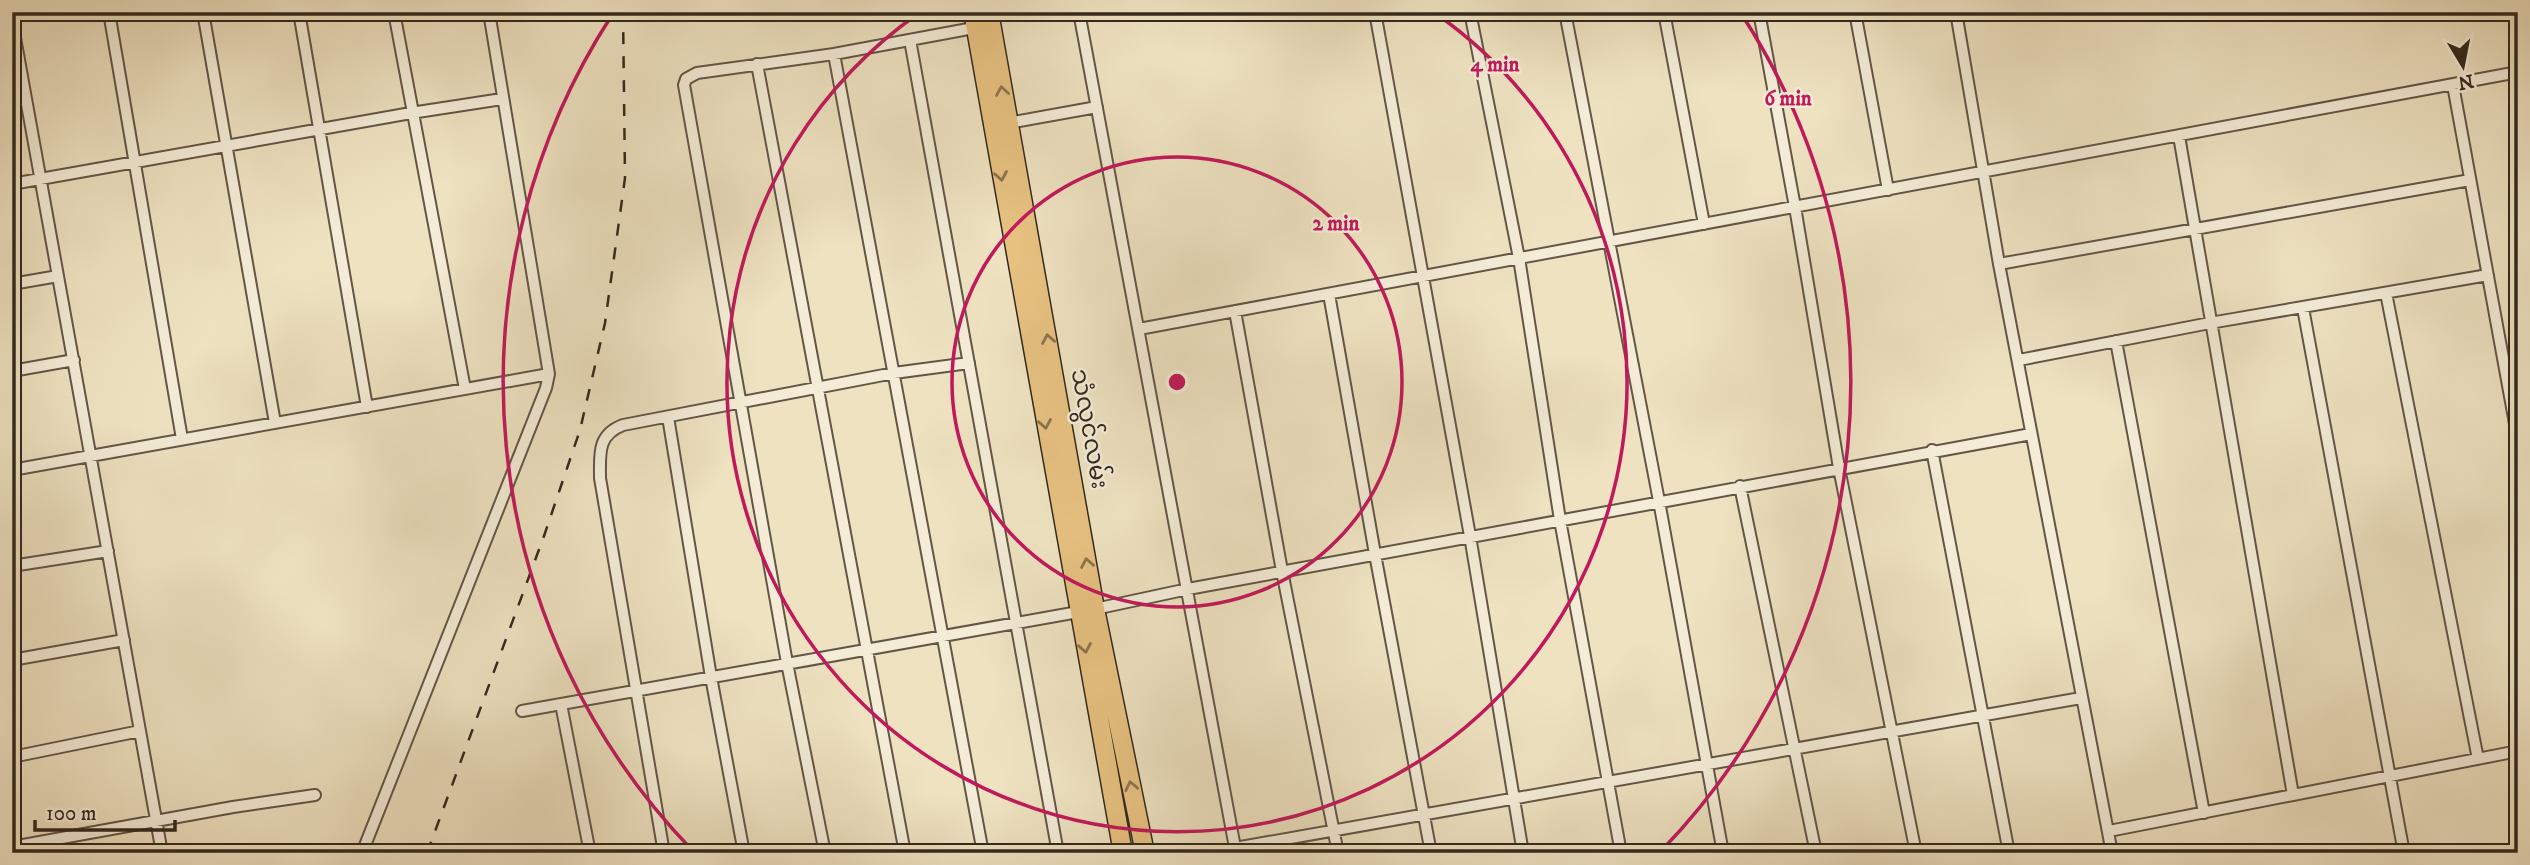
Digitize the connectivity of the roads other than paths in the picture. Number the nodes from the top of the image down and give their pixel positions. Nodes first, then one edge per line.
1 (109, 12) edge
2 (203, 12) edge
3 (299, 12) edge
4 (394, 12) edge
5 (489, 12) edge
6 (1079, 12) edge
7 (1376, 12) edge
8 (1470, 12) edge
9 (1565, 12) edge
10 (1664, 12) edge
11 (1759, 12) edge
12 (1855, 12) edge
13 (1956, 12) edge
14 (982, 19) edge
15 (12, 21) edge
16 (910, 40) junction
17 (834, 54) junction
18 (757, 64) junction
19 (2518, 72) edge
20 (17, 79) edge
21 (2453, 85) junction
22 (502, 99) junction
23 (1097, 107) junction
24 (411, 113) junction
25 (1008, 123) junction
26 (320, 130) junction
27 (2179, 136) junction
28 (227, 147) junction
29 (134, 163) junction
30 (1984, 172) junction
31 (41, 179) junction
32 (2470, 180) junction
33 (12, 184) edge
34 (1888, 190) junction
35 (1795, 207) junction
36 (1704, 224) junction
37 (2194, 229) junction
38 (1610, 242) junction
39 (1519, 258) junction
40 (1999, 264) junction
41 (2488, 275) junction
42 (58, 276) junction
43 (1423, 276) junction
44 (12, 284) edge
45 (2386, 293) junction
46 (1329, 294) junction
47 (2302, 308) junction
48 (1235, 311) junction
49 (2210, 323) junction
50 (1139, 329) junction
51 (2116, 341) junction
52 (74, 360) junction
53 (2019, 360) junction
54 (969, 363) junction
55 (2518, 366) edge
56 (2505, 369) junction
57 (12, 371) edge
58 (894, 373) junction
59 (549, 374) junction
60 (819, 388) junction
61 (464, 389) junction
62 (740, 403) junction
63 (367, 407) junction
64 (668, 417) junction
65 (275, 423) junction
66 (2031, 434) junction
67 (183, 439) junction
68 (2518, 440) edge
69 (1932, 450) junction
70 (91, 456) junction
71 (1839, 468) junction
72 (12, 470) edge
73 (1740, 486) junction
74 (1659, 501) junction
75 (1560, 520) junction
76 (1470, 536) junction
77 (108, 551) junction
78 (1375, 554) junction
79 (12, 566) edge
80 (1282, 571) junction
81 (1188, 589) junction
82 (1086, 610) junction
83 (1016, 622) junction
84 (942, 635) junction
85 (124, 640) junction
86 (869, 648) junction
87 (12, 660) edge
88 (787, 663) junction
89 (711, 677) junction
90 (635, 690) junction
91 (2081, 698) junction
92 (561, 704) junction
93 (522, 711) dead end
94 (1984, 716) junction
95 (140, 732) junction
96 (1892, 732) junction
97 (1796, 749) junction
98 (2518, 751) edge
99 (12, 757) edge
100 (2478, 759) junction
101 (1707, 765) junction
102 (2391, 776) junction
103 (1608, 782) junction
104 (314, 795) dead end
105 (2293, 795) junction
106 (1512, 799) junction
107 (2204, 813) junction
108 (1424, 815) junction
109 (156, 822) junction
110 (1334, 831) junction
111 (2109, 831) junction
112 (12, 847) edge
113 (2518, 849) edge
114 (1236, 850) edge
115 (162, 853) edge
116 (362, 853) edge
117 (590, 853) edge
118 (664, 853) edge
119 (744, 853) edge
120 (825, 853) edge
121 (905, 853) edge
122 (983, 853) edge
123 (1058, 853) edge
124 (1123, 853) edge
125 (1145, 853) edge
126 (1338, 853) edge
127 (1431, 853) edge
128 (1523, 853) edge
129 (1621, 853) edge
130 (1723, 853) edge
131 (1816, 853) edge
132 (1916, 853) edge
133 (2009, 853) edge
134 (2112, 853) edge
135 (2404, 853) edge
136 (2498, 853) edge

1 - 29 street
2 - 28 street
3 - 26 street
4 - 24 street
5 - 22 street
6 - 23 street
7 - 43 street
8 - 39 street
9 - 38 street
10 - 36 street
11 - 35 street
12 - 34 street
13 - 30 street
14 - 16 street
25 -> 14 main road, သံလွင်လမ်း
14 -> 82 main road, သံလွင်လမ်း
15 - 20 street
16 - 17 street
16 - 54 street
17 - 18 street
17 - 58 street
18 - 60 street
18 - 62 street
19 - 21 street
20 - 31 street
21 - 27 street
21 - 32 street
22 - 24 street
22 - 59 street
23 - 25 street
23 - 50 street
24 - 26 street
24 - 61 street
82 -> 25 main road, သံလွင်လမ်း
26 - 28 street
26 - 63 street
27 - 30 street
27 - 37 street
28 - 29 street
28 - 65 street
29 - 31 street
29 - 67 street
30 - 34 street
30 - 40 street
31 - 33 street
31 - 42 street
32 - 37 street
32 - 41 street
34 - 35 street
35 - 36 street
35 - 71 street
36 - 38 street
37 - 40 street
37 - 49 street
38 - 39 street
38 - 74 street
39 - 43 street
39 - 75 street
40 - 53 street
41 - 45 street
41 - 56 street
42 - 44 street
42 - 52 street
43 - 46 street
43 - 76 street
45 - 47 street
45 - 100 street
46 - 48 street
46 - 78 street
47 - 49 street
47 - 102 street
48 - 50 street
48 - 80 street
49 - 51 street
49 - 105 street
50 - 81 street
51 - 53 street
51 - 107 street
52 - 57 street
52 - 70 street
53 - 66 street
54 - 58 street
54 - 83 street
55 - 56 street
56 - 68 street
58 - 60 street
58 - 84 street
59 - 61 street
59 - 116 street
60 - 62 street
60 - 86 street
61 - 63 street
62 - 64 street
62 - 88 street
63 - 65 street
64 - 89 street
64 - 90 street
65 - 67 street
66 - 69 street
66 - 91 street
67 - 70 street
69 - 71 street
69 - 94 street
70 - 72 street
70 - 77 street
71 - 73 street
71 - 96 street
73 - 74 street
73 - 97 street
74 - 75 street
74 - 101 street
75 - 76 street
75 - 103 street
76 - 78 street
76 - 106 street
77 - 79 street
77 - 85 street
78 - 80 street
78 - 108 street
80 - 81 street
80 - 110 street
81 - 82 street
81 - 114 street
82 - 83 street
82 -> 124 main road, သံလွင်လမ်း
125 -> 82 main road, သံလွင်လမ်း
83 - 84 street
83 - 123 street
84 - 86 street
84 - 122 street
85 - 87 street
85 - 95 street
86 - 88 street
86 - 121 street
88 - 89 street
88 - 120 street
89 - 90 street
89 - 119 street
90 - 92 street
90 - 118 street
91 - 94 street
91 - 111 street
92 - 93 street
92 - 117 street
94 - 96 street
94 - 133 street
95 - 99 street
95 - 109 street
96 - 97 street
96 - 132 street
97 - 101 street
97 - 131 street
98 - 100 street
100 - 102 street
101 - 103 street
101 - 130 street
102 - 105 street
102 - 135 street
103 - 106 street
103 - 129 street
104 - 109 street
105 - 107 street
106 - 108 street
106 - 128 street
107 - 111 street
108 - 110 street
108 - 127 street
109 - 112 street
109 - 115 street
110 - 114 street
110 - 126 street
111 - 134 street
113 - 136 street

